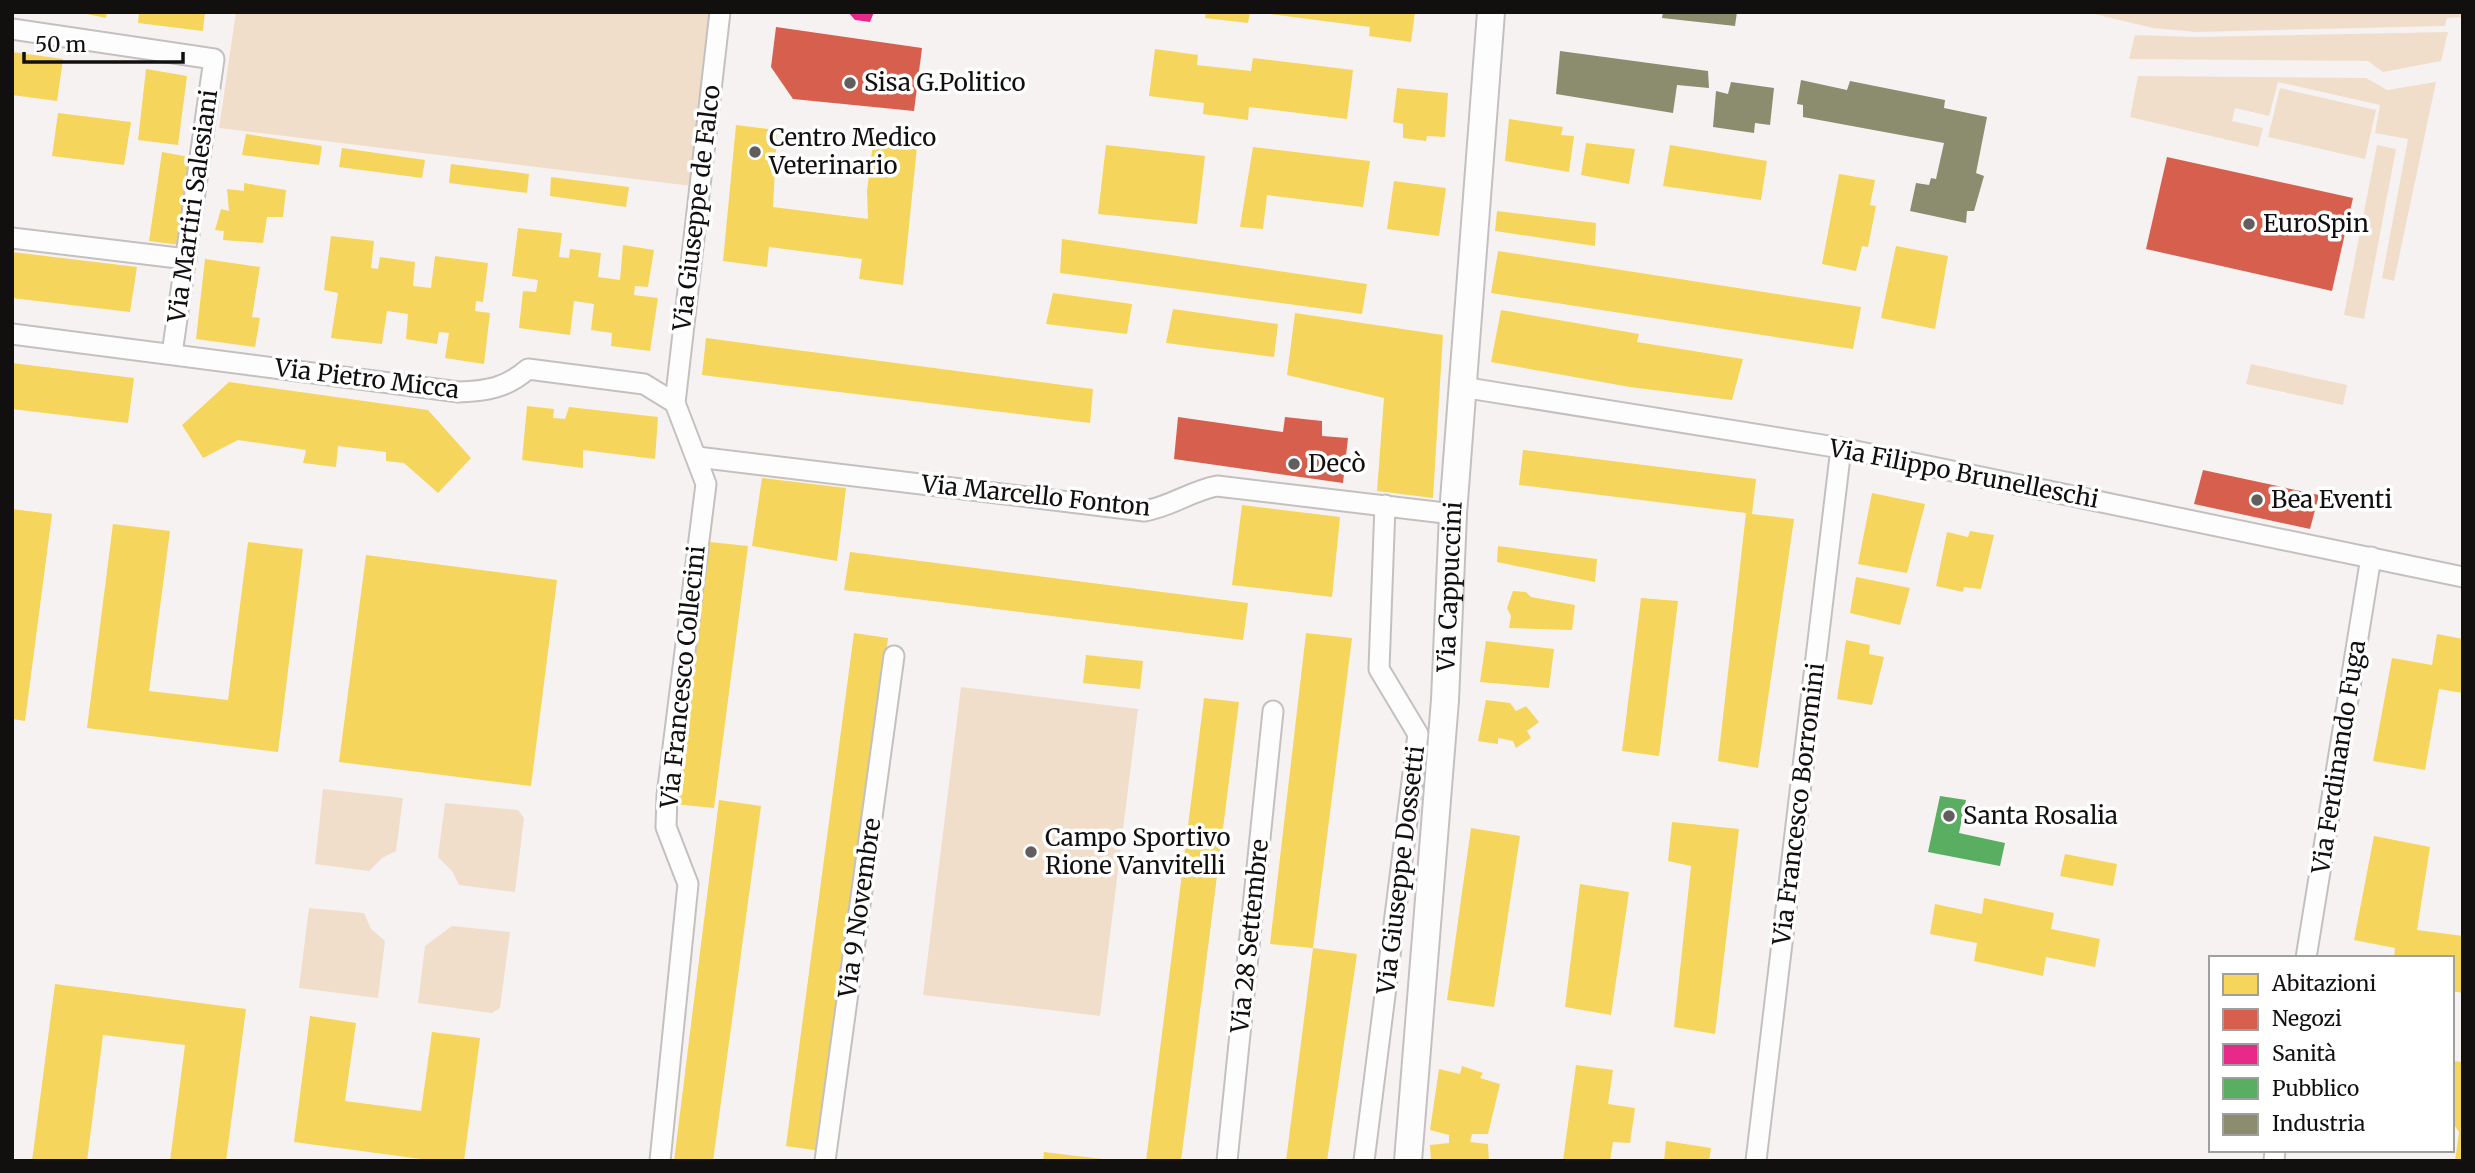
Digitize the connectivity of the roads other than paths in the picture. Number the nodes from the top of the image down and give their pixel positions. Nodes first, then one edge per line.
1 (720, 12) edge
2 (1491, 12) edge
3 (12, 29) edge
4 (12, 237) edge
5 (186, 259) junction
6 (12, 334) edge
7 (173, 354) junction
8 (1462, 387) junction
9 (675, 403) junction
10 (1841, 448) junction
11 (697, 457) junction
12 (1385, 505) junction
13 (1452, 514) junction
14 (2371, 557) junction
15 (2463, 577) edge
16 (894, 656) dead end
17 (1273, 711) dead end
18 (2306, 956) edge
19 (660, 1161) edge
20 (825, 1161) edge
21 (1227, 1161) edge
22 (1364, 1161) edge
23 (1408, 1161) edge
24 (1756, 1161) edge

1 - 9 street, Via Giuseppe de Falco
2 - 8 street, Via Cappuccini
3 - 5 street, Via Martiri Salesiani
4 - 5 street
5 - 7 street, Via Martiri Salesiani
6 - 7 street, Via Pietro Micca
7 - 9 street, Via Pietro Micca
8 - 10 street, Via Filippo Brunelleschi
8 - 13 street, Via Cappuccini
9 - 11 street, Via Francesco Collecini
10 - 14 street, Via Filippo Brunelleschi
10 - 24 street, Via Francesco Borromini
11 - 12 street, Via Marcello Fonton
11 - 19 street, Via Francesco Collecini
12 - 13 street, Via Marcello Fonton
12 - 22 street, Via Giuseppe Dossetti
13 - 23 street, Via Cappuccini
14 - 15 street, Via Filippo Brunelleschi
14 - 18 street, Via Ferdinando Fuga
16 - 20 street, Via 9 Novembre
17 - 21 street, Via 28 Settembre

